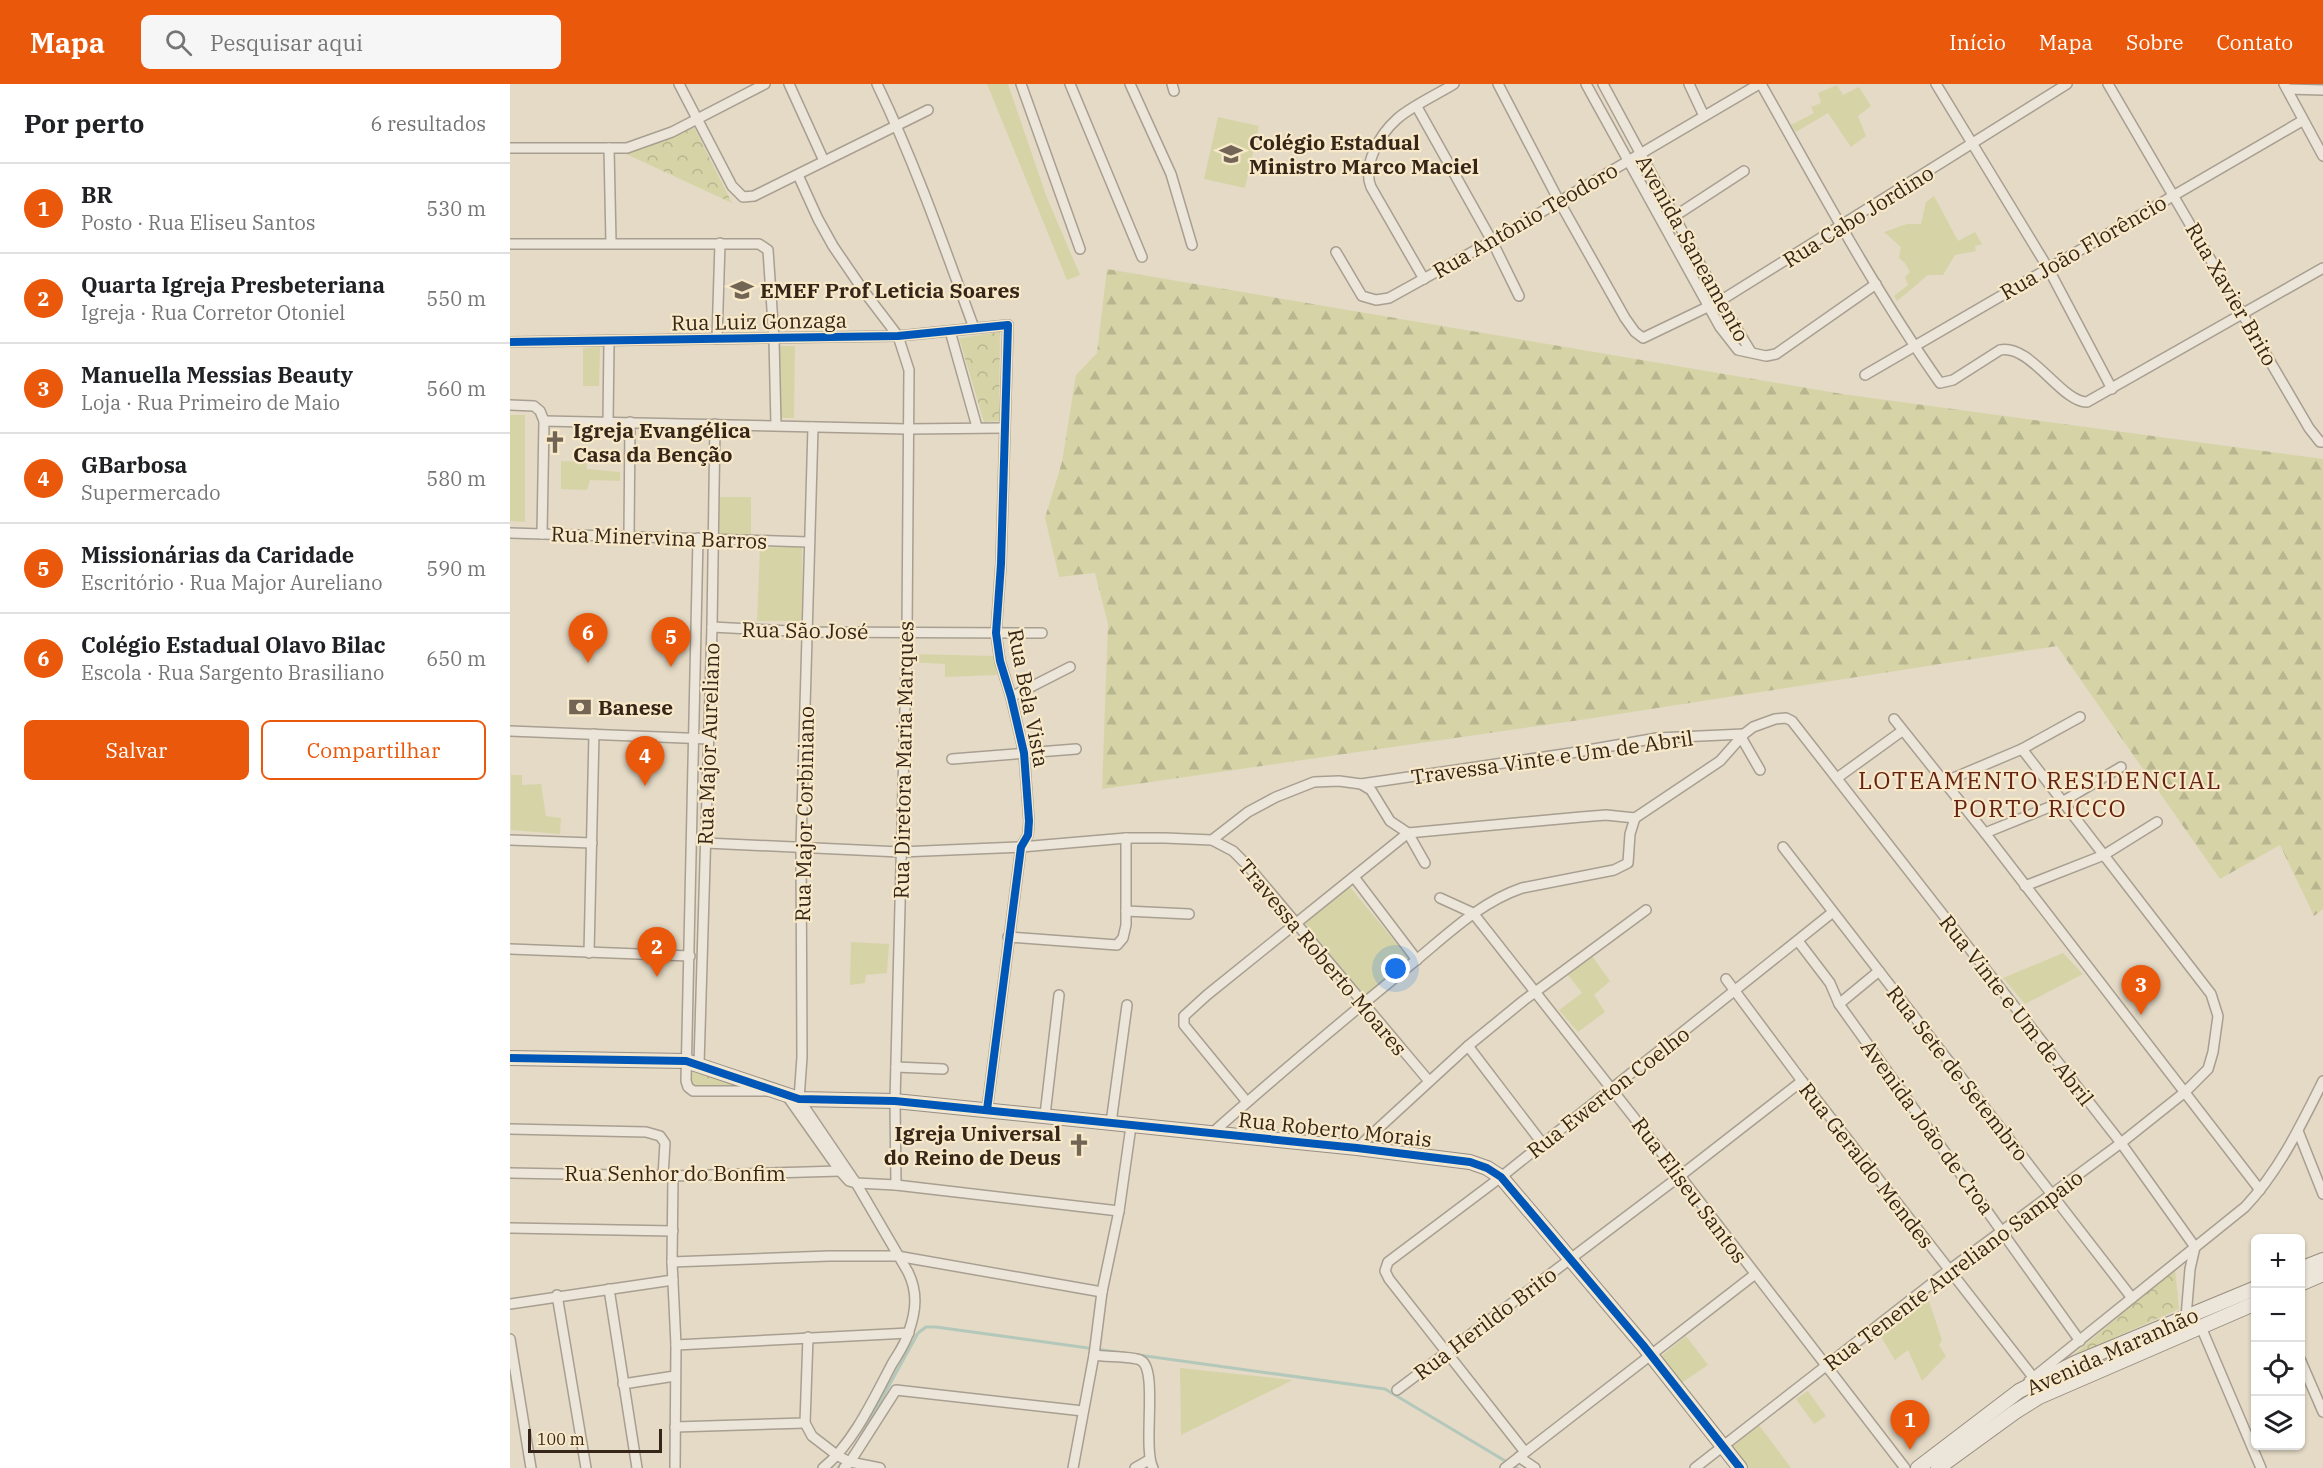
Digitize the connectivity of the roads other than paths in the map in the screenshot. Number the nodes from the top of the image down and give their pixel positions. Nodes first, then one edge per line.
1 (679, 84) edge
2 (765, 84) edge
3 (789, 84) edge
4 (877, 84) edge
5 (1021, 84) edge
6 (1070, 84) edge
7 (1130, 84) edge
8 (1454, 84) edge
9 (1498, 84) edge
10 (1602, 84) edge
11 (1689, 84) edge
12 (1760, 84) edge
13 (1936, 84) edge
14 (2067, 84) edge
15 (2108, 84) edge
16 (1588, 85) edge
17 (2055, 87) edge
18 (2285, 87) edge
19 (2323, 90) edge
20 (1417, 107) junction
21 (928, 110) dead end
22 (1704, 116) junction
23 (698, 119) junction
24 (2302, 121) junction
25 (897, 125) junction
26 (1973, 145) junction
27 (510, 148) edge
28 (609, 148) junction
29 (1641, 153) junction
30 (2323, 156) edge
31 (1628, 160) junction
32 (824, 161) junction
33 (1744, 171) dead end
34 (798, 175) junction
35 (2174, 195) junction
36 (1559, 201) junction
37 (1675, 216) junction
38 (1841, 226) junction
39 (1492, 241) junction
40 (611, 243) junction
41 (720, 243) junction
42 (510, 244) edge
43 (1192, 245) dead end
44 (1080, 249) dead end
45 (1336, 252) dead end
46 (1142, 257) dead end
47 (2048, 268) junction
48 (2323, 268) edge
49 (1424, 279) junction
50 (1876, 284) junction
51 (1519, 297) dead end
52 (1720, 301) junction
53 (1709, 308) junction
54 (2244, 314) junction
55 (1008, 325) joint
56 (974, 328) junction
57 (950, 331) junction
58 (898, 336) junction
59 (717, 339) junction
60 (774, 339) junction
61 (510, 342) edge
62 (609, 342) junction
63 (1914, 346) junction
64 (1751, 351) junction
65 (1864, 375) dead end
66 (2112, 389) junction
67 (510, 405) edge
68 (544, 421) junction
69 (608, 422) junction
70 (630, 422) junction
71 (715, 424) junction
72 (776, 425) junction
73 (813, 427) junction
74 (977, 427) junction
75 (1004, 428) junction
76 (907, 429) junction
77 (2322, 442) edge
78 (510, 533) edge
79 (542, 534) junction
80 (629, 536) junction
81 (698, 538) junction
82 (713, 539) junction
83 (808, 542) junction
84 (712, 627) junction
85 (907, 631) junction
86 (808, 632) junction
87 (996, 633) junction
88 (1041, 633) dead end
89 (1070, 667) dead end
90 (1011, 697) junction
91 (2080, 717) dead end
92 (1894, 719) dead end
93 (510, 731) edge
94 (1902, 731) junction
95 (594, 734) junction
96 (1742, 736) junction
97 (693, 739) junction
98 (709, 739) junction
99 (2022, 748) junction
100 (1076, 749) dead end
101 (1024, 753) junction
102 (952, 759) dead end
103 (2121, 767) dead end
104 (1760, 770) dead end
105 (1837, 778) junction
106 (1944, 782) junction
107 (1361, 784) junction
108 (2062, 802) junction
109 (1635, 818) junction
110 (2157, 822) dead end
111 (1408, 832) junction
112 (1985, 833) junction
113 (1126, 838) junction
114 (510, 840) edge
115 (1212, 840) junction
116 (592, 843) junction
117 (706, 843) junction
118 (801, 847) junction
119 (1021, 847) junction
120 (1783, 847) dead end
121 (900, 852) junction
122 (2104, 855) junction
123 (1425, 863) dead end
124 (1354, 877) junction
125 (2025, 886) junction
126 (1440, 898) dead end
127 (1646, 910) dead end
128 (1126, 911) junction
129 (1833, 912) junction
130 (1473, 913) junction
131 (1189, 914) dead end
132 (1296, 922) junction
133 (1008, 937) junction
134 (1798, 941) junction
135 (510, 949) edge
136 (589, 953) junction
137 (690, 956) junction
138 (1417, 960) junction
139 (1879, 971) junction
140 (1726, 980) dead end
141 (1735, 991) junction
142 (1535, 993) junction
143 (1059, 995) dead end
144 (1363, 1004) junction
145 (1839, 1004) junction
146 (1127, 1005) dead end
147 (1468, 1046) junction
148 (510, 1058) edge
149 (693, 1062) junction
150 (897, 1067) junction
151 (943, 1069) dead end
152 (1428, 1080) junction
153 (1802, 1081) junction
154 (2323, 1081) edge
155 (1612, 1089) junction
156 (772, 1091) junction
157 (2185, 1092) junction
158 (793, 1098) junction
159 (896, 1101) junction
160 (1247, 1102) junction
161 (987, 1110) junction
162 (1045, 1115) junction
163 (1111, 1123) junction
164 (1131, 1126) junction
165 (510, 1129) edge
166 (2298, 1131) junction
167 (1210, 1135) junction
168 (1542, 1143) junction
169 (2121, 1143) junction
170 (1357, 1148) junction
171 (840, 1171) junction
172 (510, 1173) edge
173 (668, 1176) junction
174 (1680, 1176) junction
175 (1501, 1177) junction
176 (856, 1184) junction
177 (896, 1185) junction
178 (2260, 1190) junction
179 (2052, 1193) junction
180 (2323, 1194) edge
181 (1119, 1211) junction
182 (510, 1228) edge
183 (672, 1231) junction
184 (2003, 1232) junction
185 (2195, 1247) junction
186 (897, 1256) junction
187 (1569, 1259) junction
188 (2323, 1260) edge
189 (672, 1262) junction
190 (2305, 1267) edge
191 (1949, 1270) junction
192 (2323, 1274) edge
193 (1754, 1275) junction
194 (673, 1280) junction
195 (2305, 1282) edge
196 (609, 1289) junction
197 (2251, 1290) edge
198 (1102, 1292) junction
199 (557, 1295) junction
200 (2132, 1298) junction
201 (510, 1304) edge
202 (2251, 1305) edge
203 (2186, 1317) junction
204 (2201, 1327) junction
205 (909, 1333) junction
206 (808, 1337) junction
207 (510, 1339) edge
208 (2080, 1341) junction
209 (676, 1345) junction
210 (1446, 1351) junction
211 (1094, 1355) junction
212 (1652, 1356) junction
213 (1827, 1366) junction
214 (2305, 1369) edge
215 (675, 1376) junction
216 (2033, 1377) junction
217 (623, 1384) junction
218 (1397, 1390) dead end
219 (2019, 1391) junction
220 (1083, 1411) junction
221 (2323, 1412) edge
222 (805, 1423) junction
223 (675, 1427) junction
224 (1723, 1447) junction
225 (1522, 1455) junction
226 (838, 1456) junction
227 (1151, 1464) edge
228 (847, 1465) edge
229 (531, 1468) edge
230 (586, 1468) edge
231 (637, 1468) edge
232 (675, 1468) edge
233 (823, 1468) edge
234 (880, 1468) edge
235 (1073, 1468) edge
236 (1134, 1468) edge
237 (1505, 1468) edge
238 (1535, 1468) edge
239 (1695, 1468) edge
240 (1740, 1468) edge
241 (1905, 1468) edge
242 (1918, 1468) edge
243 (1938, 1468) edge
244 (2261, 1468) edge

1 - 23 street
2 - 23 street
3 - 32 street
4 - 25 street
5 - 44 street
6 - 46 street
7 - 43 street
8 - 20 street
9 - 36 street
10 - 29 street, Avenida Saneamento
11 - 22 street
12 - 22 street, Rua Antônio Teodoro
12 - 38 street
13 - 26 street
14 - 17 street, Rua Cabo Jordino
15 - 35 street, Rua Xavier Brito
16 - 31 street, Avenida Saneamento
17 - 26 street, Rua Cabo Jordino
18 - 19 street
18 - 24 street
20 - 39 street
20 - 49 street
21 - 25 street
22 - 29 street, Rua Antônio Teodoro
23 - 28 street
23 - 34 street
24 - 30 street
24 - 35 street, Rua João Florêncio
25 - 32 street
25 - 56 street
26 - 38 street, Rua Cabo Jordino
26 - 47 street
27 - 28 street
28 - 40 street
29 - 31 street, Rua Antônio Teodoro
29 - 37 street, Avenida Saneamento
31 - 36 street, Rua Antônio Teodoro
31 - 53 street, Avenida Saneamento
32 - 34 street
33 - 37 street
34 - 58 street, Rua Diretora Maria Marques
35 - 47 street, Rua João Florêncio
35 - 54 street, Rua Xavier Brito
36 - 39 street, Rua Antônio Teodoro
36 - 53 street, Rua Cabo Jordino
37 - 52 street, Avenida Saneamento
38 - 50 street
38 - 52 street, Rua Cabo Jordino
39 - 49 street, Rua Antônio Teodoro
39 - 51 street
40 - 41 street
40 - 42 street
41 - 59 street
41 - 60 street
45 - 49 street, Rua Antônio Teodoro
47 - 63 street, Rua João Florêncio
47 - 66 street
48 - 54 street
50 - 63 street
50 - 64 street
52 - 53 street, Rua Cabo Jordino
52 - 64 street, Avenida Saneamento
53 - 64 street, Avenida Saneamento
54 - 66 street
54 - 77 street, Rua Xavier Brito
55 - 56 street, Rua Luiz Gonzaga
55 - 75 street, Rua Bela Vista
56 - 57 street, Rua Luiz Gonzaga
57 - 58 street, Rua Luiz Gonzaga
57 - 74 street
58 - 60 street, Rua Luiz Gonzaga
58 - 76 street, Rua Diretora Maria Marques
59 - 60 street, Rua Luiz Gonzaga
59 - 62 street, Rua Luiz Gonzaga
60 - 72 street
61 - 62 street, Rua Luiz Gonzaga
62 - 69 street
63 - 65 street, Rua João Florêncio
63 - 66 street
67 - 68 street
68 - 69 street
68 - 79 street
69 - 70 street
70 - 71 street
70 - 80 street
71 - 72 street
71 - 82 street, Rua Major Aureliano
72 - 73 street
73 - 76 street
73 - 83 street, Rua Major Corbiniano
74 - 75 street
74 - 76 street
75 - 87 street, Rua Bela Vista
76 - 85 street, Rua Diretora Maria Marques
78 - 79 street, Rua Minervina Barros
79 - 80 street, Rua Minervina Barros
80 - 81 street, Rua Minervina Barros
81 - 82 street, Rua Minervina Barros
81 - 97 street, Rua Major Aureliano
82 - 83 street, Rua Minervina Barros
82 - 84 street, Rua Major Aureliano
83 - 86 street, Rua Major Corbiniano
84 - 86 street, Rua São José
84 - 98 street, Rua Major Aureliano
85 - 86 street, Rua São José
85 - 87 street, Rua São José
85 - 121 street, Rua Diretora Maria Marques
86 - 118 street, Rua Major Corbiniano
87 - 88 street, Rua São José
87 - 90 street, Rua Bela Vista
89 - 90 street
90 - 101 street, Rua Bela Vista
91 - 99 street
92 - 94 street
93 - 95 street
94 - 105 street
94 - 106 street
95 - 97 street
95 - 116 street
96 - 104 street
96 - 105 street, Rua Vinte e Um de Abril
96 - 107 street, Travessa Vinte e Um de Abril
96 - 109 street
97 - 98 street
97 - 137 street, Rua Major Aureliano
98 - 117 street, Rua Major Aureliano
99 - 106 street
99 - 108 street
100 - 101 street
101 - 102 street
101 - 119 street, Rua Bela Vista
103 - 108 street
105 - 169 street, Rua Vinte e Um de Abril
106 - 112 street
107 - 111 street
107 - 115 street, Travessa Vinte e Um de Abril
108 - 112 street
108 - 122 street
109 - 111 street
109 - 130 street
110 - 122 street
111 - 123 street
111 - 124 street
112 - 125 street
113 - 115 street
113 - 119 street
113 - 128 street
114 - 116 street
115 - 132 street, Travessa Roberto Moares
116 - 136 street
117 - 118 street
117 - 149 street, Rua Major Aureliano
118 - 121 street
118 - 158 street, Rua Major Corbiniano
119 - 121 street
119 - 133 street, Rua Bela Vista
120 - 129 street, Rua Sete de Setembro
121 - 150 street, Rua Diretora Maria Marques
122 - 125 street
122 - 157 street, Rua Tenente Aureliano Sampaio
124 - 132 street
124 - 138 street
125 - 157 street
126 - 130 street
127 - 142 street
128 - 131 street
128 - 133 street
129 - 134 street, Rua Ewerton Coelho
129 - 139 street, Rua Sete de Setembro
130 - 138 street
130 - 142 street, Rua Eliseu Santos
132 - 144 street, Travessa Roberto Moares
132 - 160 street
133 - 161 street, Rua Bela Vista
134 - 141 street, Rua Ewerton Coelho
134 - 145 street, Avenida João de Croa
135 - 136 street
136 - 137 street
137 - 149 street, Rua Major Aureliano
138 - 144 street
139 - 145 street
139 - 179 street, Rua Sete de Setembro
140 - 141 street, Rua Geraldo Mendes
141 - 153 street, Rua Geraldo Mendes
141 - 155 street, Rua Ewerton Coelho
142 - 147 street
142 - 155 street, Rua Eliseu Santos
143 - 162 street
144 - 152 street, Travessa Roberto Moares
144 - 160 street
145 - 184 street, Avenida João de Croa
146 - 163 street
147 - 152 street
147 - 168 street
148 - 149 street, Rua Roberto Morais
149 - 156 street, Rua Roberto Morais
149 - 156 street, Rua Major Aureliano
150 - 151 street
150 - 159 street, Rua Diretora Maria Marques
152 - 170 street
153 - 174 street, Rua Herildo Brito
153 - 191 street, Rua Geraldo Mendes
154 - 166 street
155 - 168 street, Rua Ewerton Coelho
155 - 174 street, Rua Eliseu Santos
156 - 158 street, Rua Roberto Morais
157 - 169 street, Rua Tenente Aureliano Sampaio
157 - 178 street
158 - 159 street, Rua Roberto Morais
158 - 171 street
158 - 176 street
159 - 161 street, Rua Roberto Morais
159 - 177 street, Rua Diretora Maria Marques
160 - 167 street
161 - 162 street, Rua Roberto Morais
162 - 163 street, Rua Roberto Morais
163 - 164 street, Rua Roberto Morais
164 - 167 street, Rua Roberto Morais
164 - 181 street
165 - 173 street
166 - 178 street
166 - 180 street
167 - 170 street, Rua Roberto Morais
168 - 175 street, Rua Ewerton Coelho
169 - 179 street, Rua Tenente Aureliano Sampaio
169 - 185 street, Rua Vinte e Um de Abril
170 - 175 street, Rua Roberto Morais
171 - 173 street, Rua Senhor do Bonfim
171 - 176 street
172 - 173 street, Rua Senhor do Bonfim
173 - 183 street
174 - 187 street, Rua Herildo Brito
174 - 193 street, Rua Eliseu Santos
175 - 187 street, Rua Roberto Morais
175 - 210 street, Rua Ewerton Coelho
176 - 177 street
176 - 186 street
177 - 181 street
178 - 185 street
179 - 184 street, Rua Tenente Aureliano Sampaio
179 - 200 street, Rua Sete de Setembro
181 - 198 street
182 - 183 street
183 - 189 street
184 - 191 street, Rua Tenente Aureliano Sampaio
184 - 208 street, Avenida João de Croa
185 - 200 street
185 - 203 street
186 - 189 street
186 - 198 street
186 - 205 street
187 - 210 street, Rua Herildo Brito
187 - 212 street, Rua Roberto Morais
188 - 190 street
189 - 194 street
191 - 213 street, Rua Tenente Aureliano Sampaio
191 - 216 street, Rua Geraldo Mendes
192 - 195 street
193 - 212 street
193 - 213 street, Rua Eliseu Santos
194 - 196 street
194 - 209 street
196 - 199 street
196 - 217 street
197 - 203 street, Avenida Maranhão
198 - 211 street
199 - 201 street
199 - 230 street
200 - 208 street
202 - 204 street, Avenida Maranhão
203 - 219 street, Avenida Maranhão
204 - 243 street, Avenida Maranhão
204 - 244 street
205 - 206 street
205 - 226 street
206 - 209 street
206 - 222 street
207 - 229 street
208 - 216 street
209 - 215 street
210 - 218 street, Rua Herildo Brito
210 - 225 street
211 - 220 street
211 - 227 street
212 - 224 street, Rua Roberto Morais
212 - 225 street
213 - 224 street, Rua Tenente Aureliano Sampaio
213 - 241 street, Rua Eliseu Santos
214 - 221 street
215 - 217 street
215 - 223 street
216 - 219 street
217 - 231 street
219 - 242 street, Avenida Maranhão
220 - 228 street
220 - 235 street
222 - 223 street
222 - 226 street
223 - 232 street
224 - 239 street, Rua Tenente Aureliano Sampaio
224 - 240 street, Rua Roberto Morais
225 - 237 street
225 - 238 street
226 - 228 street
226 - 233 street
227 - 236 street
228 - 234 street

